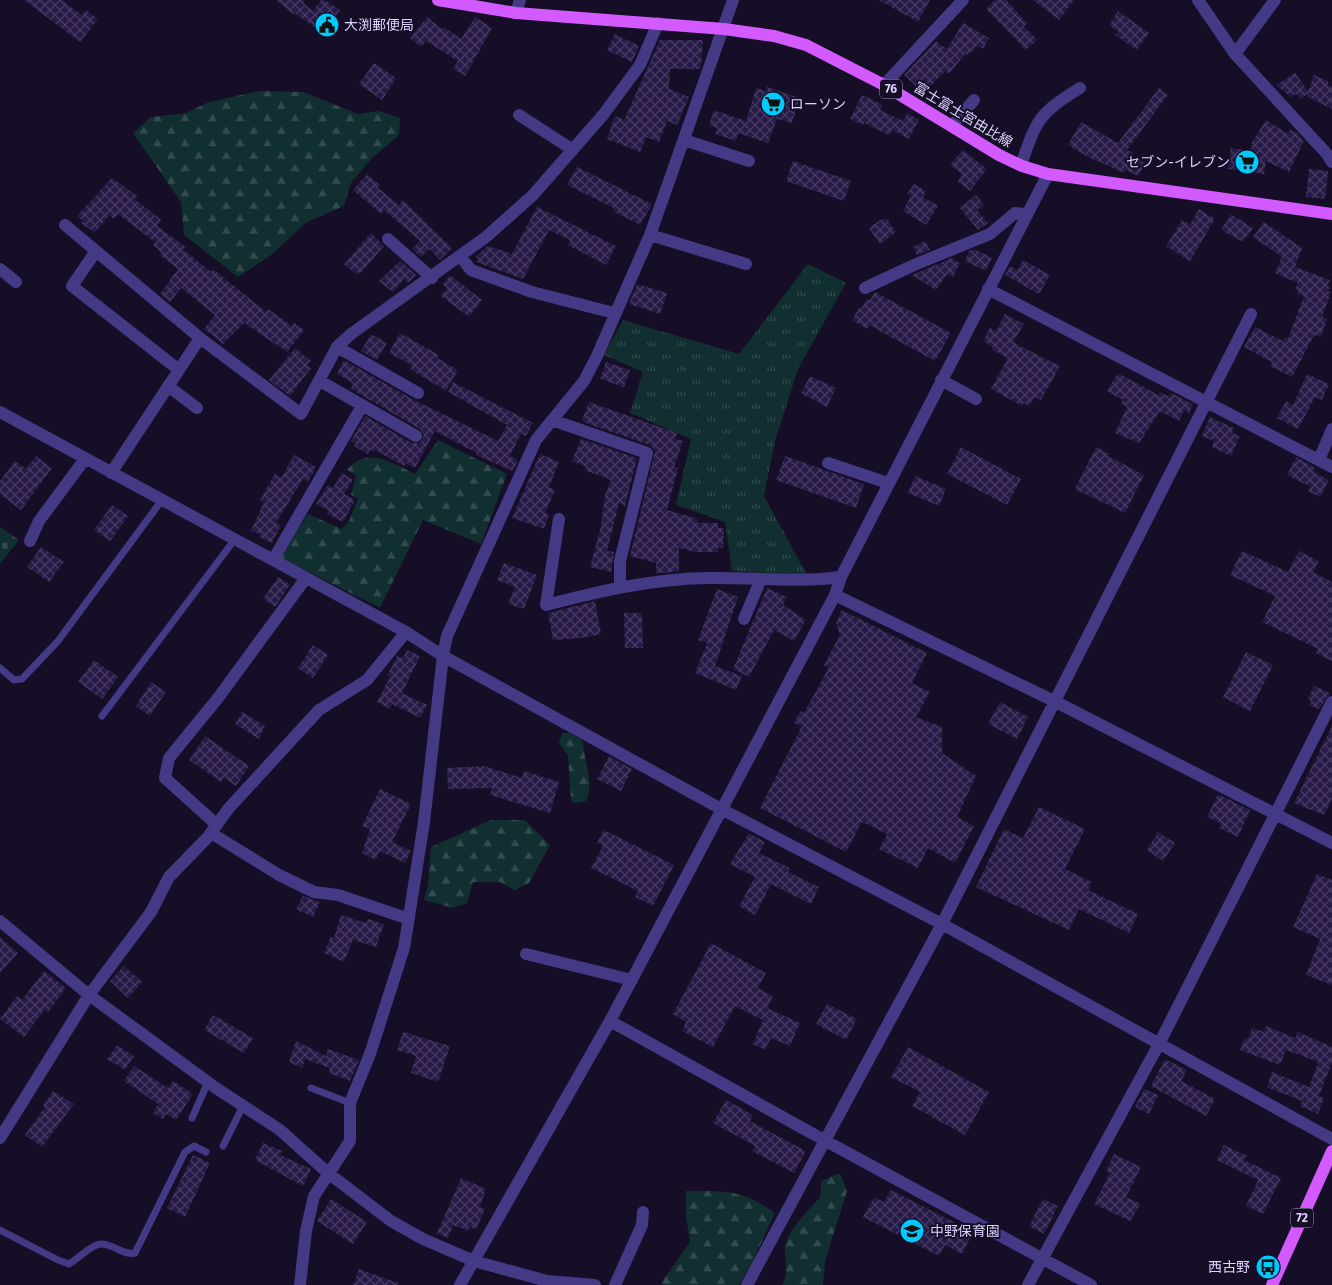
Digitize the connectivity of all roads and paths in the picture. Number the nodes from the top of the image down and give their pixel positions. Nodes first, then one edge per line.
1 (438, 0) edge
2 (520, 0) edge
3 (733, 0) edge
4 (963, 0) edge
5 (1198, 0) edge
6 (1275, 0) edge
7 (465, 2) edge
8 (516, 13) junction
9 (658, 23) junction
10 (724, 29) junction
11 (1235, 54) junction
12 (884, 85) junction
13 (1080, 88) dead end
14 (974, 100) dead end
15 (519, 115) dead end
16 (952, 126) junction
17 (684, 140) junction
18 (573, 150) junction
19 (749, 161) dead end
20 (1332, 162) edge
21 (1021, 165) junction
22 (1048, 174) junction
23 (1025, 214) junction
24 (1332, 214) edge
25 (65, 225) dead end
26 (650, 235) junction
27 (388, 239) dead end
28 (96, 251) junction
29 (460, 256) junction
30 (746, 264) dead end
31 (0, 268) edge
32 (432, 278) junction
33 (16, 282) dead end
34 (865, 288) dead end
35 (988, 289) junction
36 (614, 313) junction
37 (1251, 314) dead end
38 (200, 338) junction
39 (337, 347) junction
40 (179, 370) junction
41 (941, 380) junction
42 (320, 381) junction
43 (168, 386) junction
44 (418, 393) dead end
45 (976, 399) dead end
46 (1208, 402) junction
47 (362, 406) junction
48 (197, 408) dead end
49 (0, 412) edge
50 (552, 420) junction
51 (1332, 429) edge
52 (416, 436) dead end
53 (86, 459) junction
54 (1319, 460) junction
55 (828, 463) dead end
56 (1332, 467) edge
57 (111, 472) junction
58 (888, 483) junction
59 (162, 500) junction
60 (559, 519) dead end
61 (234, 539) junction
62 (30, 541) dead end
63 (272, 560) junction
64 (840, 577) junction
65 (306, 578) junction
66 (761, 579) junction
67 (620, 586) junction
68 (835, 595) junction
69 (744, 619) dead end
70 (406, 632) junction
71 (443, 656) junction
72 (0, 668) edge
73 (1054, 701) junction
74 (1332, 702) edge
75 (102, 716) dead end
76 (723, 810) junction
77 (1276, 814) junction
78 (214, 829) junction
79 (1332, 842) edge
80 (409, 919) junction
81 (0, 920) edge
82 (942, 924) junction
83 (526, 954) dead end
84 (632, 980) junction
85 (89, 995) junction
86 (610, 1020) junction
87 (1159, 1044) junction
88 (208, 1082) junction
89 (311, 1088) dead end
90 (350, 1103) junction
91 (243, 1106) junction
92 (192, 1118) dead end
93 (0, 1138) edge
94 (1332, 1139) edge
95 (824, 1140) junction
96 (223, 1146) dead end
97 (1332, 1151) edge
98 (206, 1152) dead end
99 (328, 1173) junction
100 (643, 1212) dead end
101 (0, 1230) edge
102 (1043, 1259) junction
103 (474, 1261) junction
104 (300, 1285) edge
105 (460, 1285) edge
106 (595, 1285) edge
107 (615, 1285) edge
108 (747, 1285) edge
109 (1028, 1285) edge
110 (1091, 1285) edge
111 (1272, 1285) edge

1 - 7 main road, 富士富士宮由比線 / 76
2 - 8 street
3 - 10 street
4 - 12 street
5 - 11 street
6 - 11 street
7 - 8 main road, 富士富士宮由比線 / 76
8 - 9 main road, 富士富士宮由比線 / 76
9 - 10 main road, 富士富士宮由比線 / 76
9 - 18 street
10 - 12 main road, 富士富士宮由比線 / 76
10 - 17 street
11 - 20 street
12 - 16 main road, 富士富士宮由比線 / 76
13 - 21 street
14 - 16 street
15 - 18 street
16 - 21 main road, 富士富士宮由比線 / 76
17 - 19 street
17 - 26 street
18 - 29 street
21 - 22 main road, 富士富士宮由比線 / 76
22 - 23 street
22 - 24 main road, 富士富士宮由比線 / 76
23 - 34 street
23 - 35 street
25 - 28 street
26 - 30 street
26 - 36 street
27 - 32 street
28 - 38 street
28 - 40 street
29 - 32 street
29 - 36 street
31 - 33 street
32 - 39 street
35 - 41 street
35 - 46 street
36 - 50 street
37 - 46 street
38 - 40 street
38 - 42 street
39 - 42 street
39 - 44 street
40 - 43 street
41 - 45 street
41 - 58 street
42 - 47 street
43 - 48 street
43 - 57 street
46 - 54 street
46 - 73 street
47 - 52 street
47 - 63 street
49 - 53 street
50 - 67 street
50 - 71 street
51 - 54 street
53 - 57 street
53 - 62 street
54 - 56 street
55 - 58 street
57 - 59 street
58 - 64 street
59 - 61 street
59 - 72 lane
60 - 67 street
61 - 63 street
61 - 75 lane
63 - 65 street
64 - 66 street
64 - 68 street
65 - 70 street
65 - 78 street
66 - 67 street
66 - 69 street
68 - 73 street
68 - 76 street
70 - 71 street
70 - 78 street
71 - 76 street
71 - 80 street
73 - 77 street
73 - 82 street
74 - 77 street
76 - 82 street
76 - 84 street
77 - 79 street
77 - 87 street
78 - 80 street
78 - 85 street
80 - 90 street
81 - 85 street
82 - 87 street
82 - 95 street
83 - 84 street
84 - 86 street
85 - 88 street
85 - 93 street
86 - 95 street
86 - 103 street
87 - 94 street
87 - 102 street
88 - 91 street
88 - 92 lane
89 - 90 lane
90 - 99 street
91 - 96 lane
91 - 99 street
95 - 102 street
95 - 108 street
97 - 111 main road, 72
98 - 101 lane
99 - 103 street
99 - 104 street
100 - 107 street
102 - 109 street
102 - 110 street
103 - 105 street
103 - 106 street

